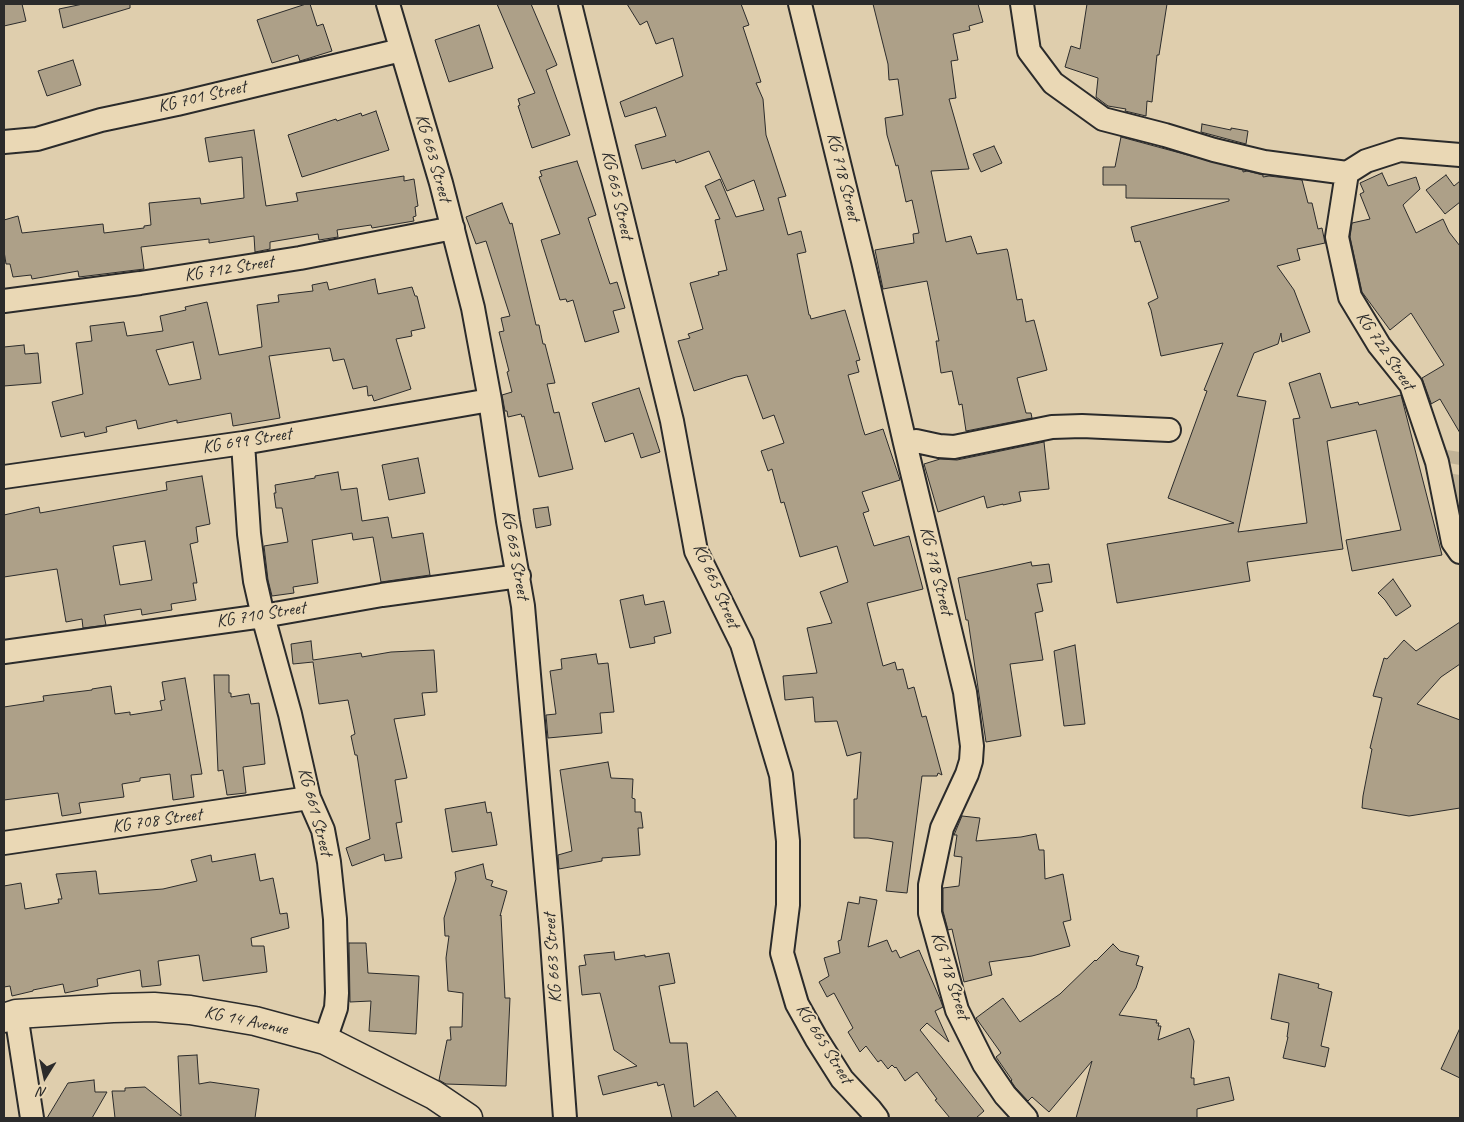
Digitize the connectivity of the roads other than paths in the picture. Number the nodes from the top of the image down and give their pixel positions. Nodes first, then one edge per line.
1 (388, 4) edge
2 (570, 4) edge
3 (800, 4) edge
4 (1022, 4) edge
5 (401, 50) junction
6 (4, 142) edge
7 (1460, 155) edge
8 (1347, 173) junction
9 (453, 228) junction
10 (4, 302) edge
11 (490, 400) junction
12 (1169, 430) dead end
13 (243, 443) junction
14 (904, 443) junction
15 (4, 477) edge
16 (1460, 552) edge
17 (518, 576) junction
18 (263, 616) junction
19 (4, 652) edge
20 (309, 798) junction
21 (4, 843) edge
22 (10, 1016) edge
23 (325, 1040) junction
24 (32, 1118) edge
25 (468, 1118) edge
26 (565, 1118) edge
27 (877, 1118) edge
28 (1026, 1118) edge

1 - 5 street, KG 663 Street
2 - 27 street, KG 665 Street
3 - 14 street, KG 718 Street
4 - 8 street
5 - 6 street, KG 701 Street
5 - 9 street, KG 663 Street
7 - 8 street
8 - 16 street, KG 722 Street
9 - 10 street, KG 712 Street
9 - 11 street, KG 663 Street
11 - 13 street, KG 699 Street
11 - 17 street, KG 663 Street
12 - 14 street
13 - 15 street, KG 699 Street
13 - 18 street, KG 661 Street
14 - 28 street, KG 718 Street
17 - 18 street, KG 710 Street
17 - 26 street, KG 663 Street
18 - 19 street, KG 710 Street
18 - 20 street, KG 661 Street
20 - 21 street, KG 708 Street
20 - 23 street, KG 661 Street
22 - 23 main road, KG 14 Avenue
22 - 24 street
23 - 25 main road, KG 14 Avenue

